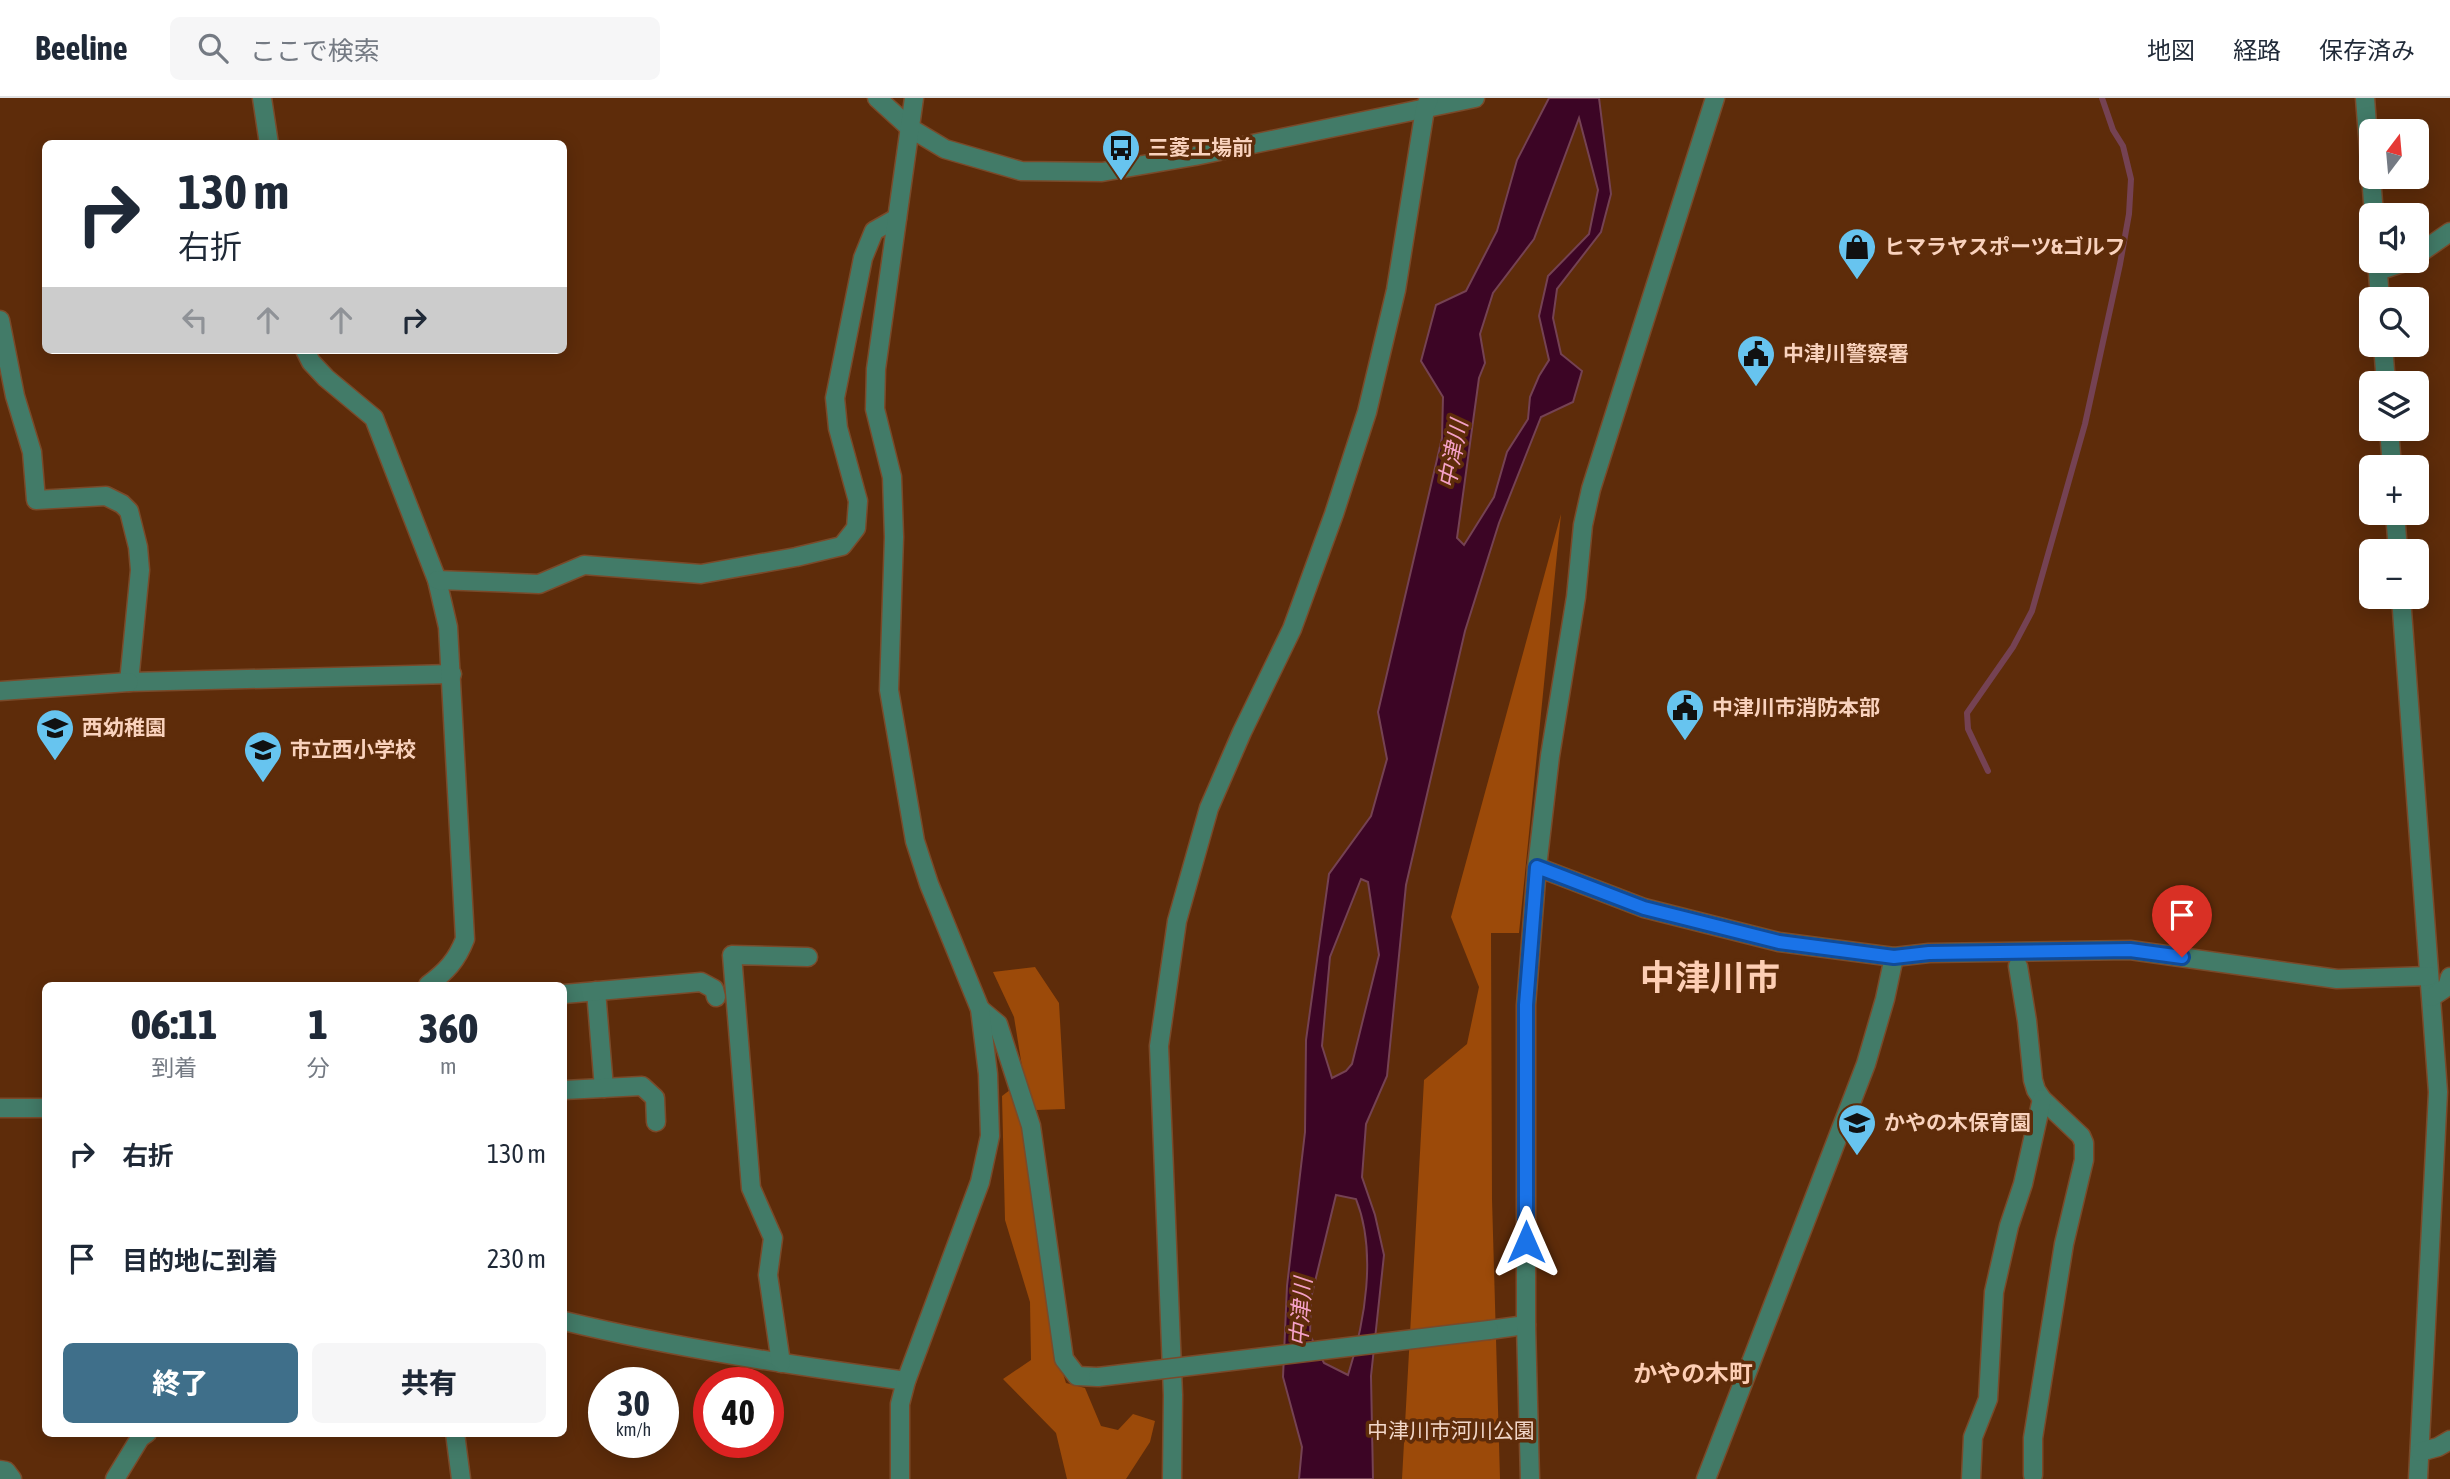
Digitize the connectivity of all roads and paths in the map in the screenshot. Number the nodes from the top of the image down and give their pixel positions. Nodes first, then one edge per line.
1 (262, 98) edge
2 (877, 98) edge
3 (914, 98) edge
4 (1475, 98) edge
5 (1715, 98) edge
6 (2365, 98) edge
7 (1427, 104) edge
8 (910, 128) junction
9 (268, 140) edge
10 (2373, 203) edge
11 (898, 218) junction
12 (2450, 232) edge
13 (2429, 247) edge
14 (0, 320) edge
15 (307, 354) edge
16 (437, 580) junction
17 (2402, 609) edge
18 (452, 674) junction
19 (129, 682) junction
20 (0, 691) edge
21 (1537, 867) junction
22 (808, 957) dead end
23 (1894, 957) junction
24 (2018, 966) dead end
25 (2429, 976) junction
26 (2450, 978) edge
27 (432, 982) edge
28 (596, 991) junction
29 (567, 994) edge
30 (716, 997) dead end
31 (2432, 997) junction
32 (981, 1009) junction
33 (604, 1088) junction
34 (567, 1090) edge
35 (2042, 1099) junction
36 (0, 1108) edge
37 (42, 1108) edge
38 (656, 1122) dead end
39 (567, 1322) edge
40 (1526, 1325) junction
41 (781, 1363) junction
42 (906, 1381) junction
43 (141, 1437) edge
44 (456, 1437) edge
45 (2450, 1440) edge
46 (2420, 1452) junction
47 (0, 1470) edge
48 (2033, 1475) dead end
49 (12, 1479) edge
50 (115, 1479) edge
51 (461, 1479) edge
52 (900, 1479) edge
53 (1172, 1479) edge
54 (1530, 1479) edge
55 (1706, 1479) edge
56 (1971, 1479) edge
57 (2418, 1479) edge

1 - 9 street
2 - 8 street
3 - 8 street
4 - 7 street
5 - 21 street
6 - 10 street
7 - 8 street
7 - 53 street
8 - 11 street
11 - 16 street
11 - 32 street
12 - 13 street
14 - 19 street
15 - 16 street
16 - 18 street
17 - 25 street
18 - 19 street
18 - 27 street
19 - 20 street
21 - 23 street
21 - 40 street
22 - 41 street
23 - 25 street
23 - 55 street
24 - 35 street
25 - 31 street
26 - 31 street
28 - 29 street
28 - 30 street
28 - 33 street
31 - 46 street
32 - 40 street, bridge
32 - 42 street
33 - 34 street
33 - 38 street
35 - 48 street
35 - 56 street
36 - 37 street
39 - 41 street
40 - 54 street
41 - 42 street
42 - 52 street
43 - 50 street
44 - 51 street
45 - 46 street
46 - 57 street
47 - 49 street

